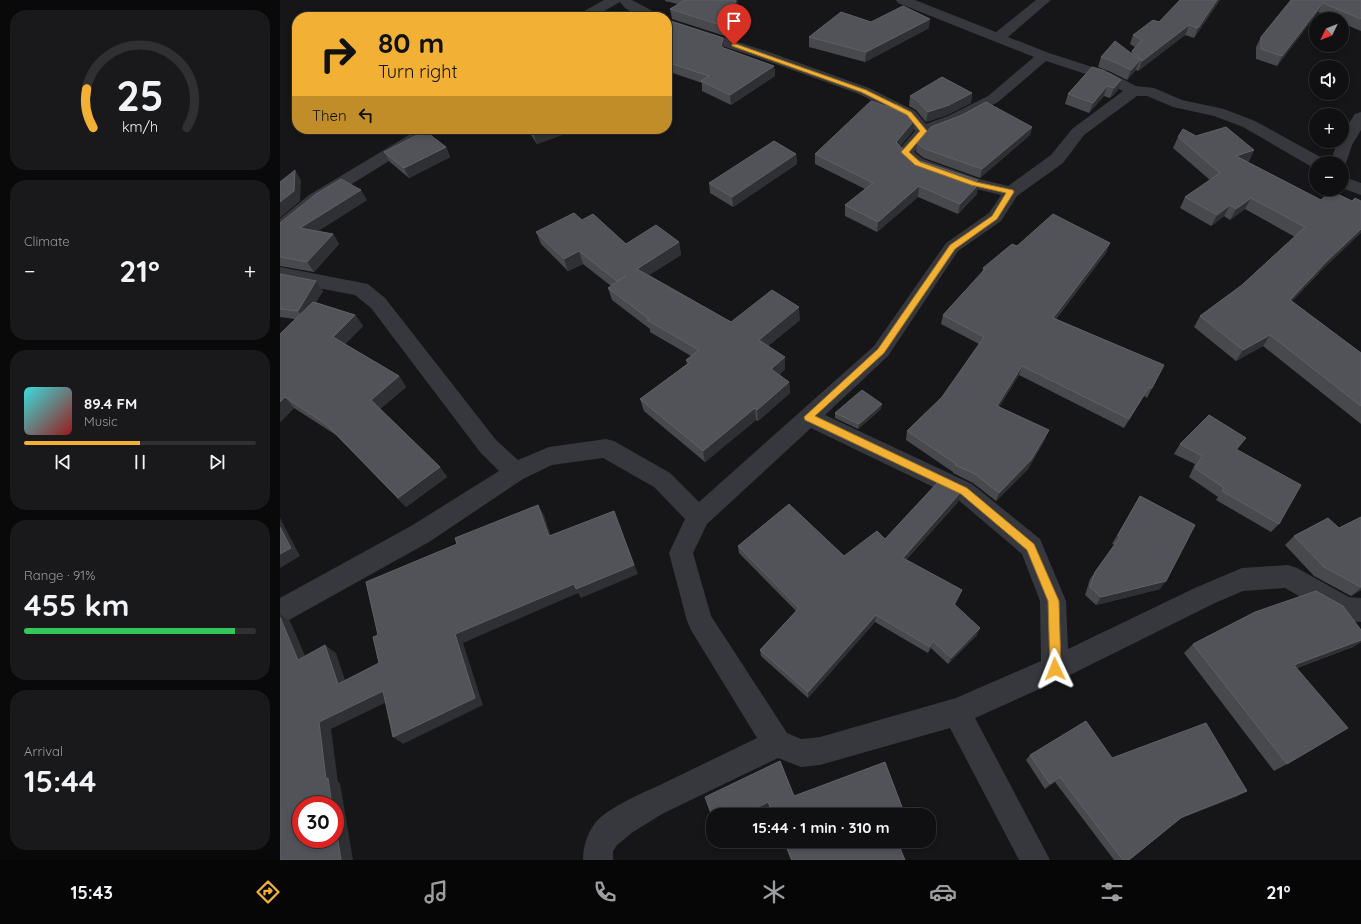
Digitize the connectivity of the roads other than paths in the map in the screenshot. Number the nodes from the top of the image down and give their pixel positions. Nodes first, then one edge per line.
1 (614, 0) edge
2 (625, 0) edge
3 (903, 0) edge
4 (1044, 0) edge
5 (593, 12) edge
6 (643, 12) edge
7 (672, 25) edge
8 (998, 38) junction
9 (1044, 56) junction
10 (1133, 91) junction
11 (1361, 117) edge
12 (923, 131) junction
13 (422, 134) edge
14 (1340, 156) edge
15 (1309, 158) edge
16 (1349, 184) edge
17 (1361, 190) edge
18 (1011, 192) junction
19 (280, 228) edge
20 (280, 274) edge
21 (809, 417) junction
22 (514, 472) junction
23 (698, 517) junction
24 (1361, 610) edge
25 (280, 611) edge
26 (1055, 669) junction
27 (957, 712) junction
28 (777, 744) junction
29 (598, 860) edge
30 (1035, 860) edge

1 - 5 street
2 - 6 street
3 - 8 street
4 - 8 street
7 - 12 street
8 - 9 street
9 - 10 street
9 - 12 street
10 - 15 street
10 - 18 street
11 - 14 street
12 - 18 street
13 - 19 street
16 - 17 street
18 - 21 street
20 - 22 street
21 - 23 street
21 - 26 street
22 - 23 street
22 - 25 street
23 - 28 street
24 - 26 street
26 - 27 street
27 - 28 street
27 - 30 street
28 - 29 street

